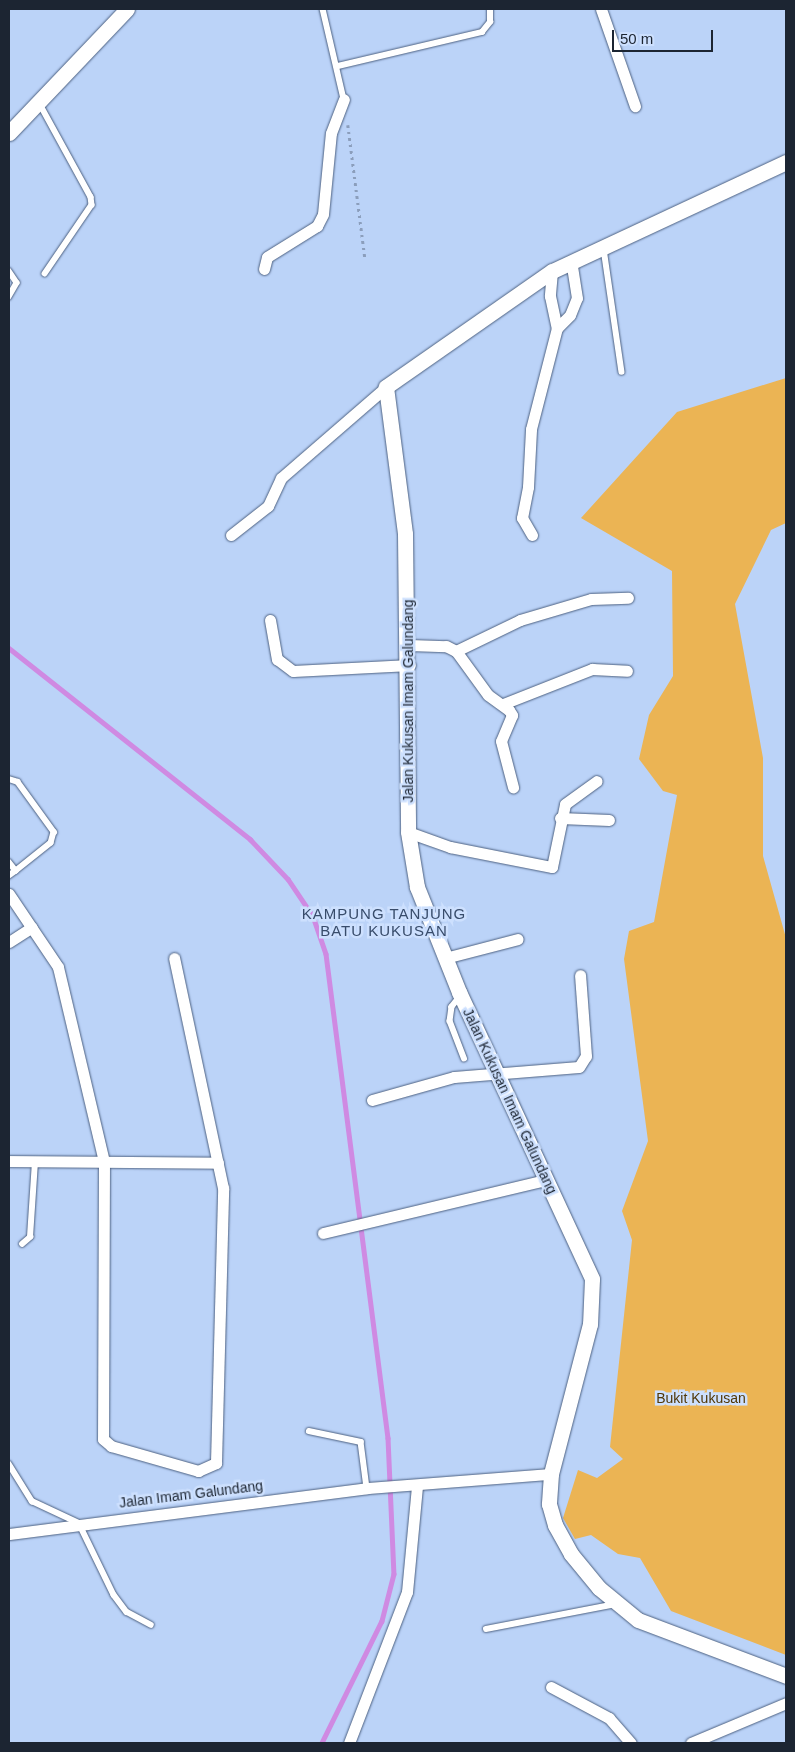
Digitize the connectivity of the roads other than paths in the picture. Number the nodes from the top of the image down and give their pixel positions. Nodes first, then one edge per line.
1 (127, 9) edge
2 (323, 9) edge
3 (490, 9) edge
4 (601, 9) edge
5 (338, 66) junction
6 (344, 99) joint
7 (39, 102) junction
8 (635, 106) dead end
9 (9, 133) edge
10 (786, 162) edge
11 (603, 247) junction
12 (571, 262) junction
13 (264, 269) dead end
14 (9, 271) edge
15 (552, 271) junction
16 (45, 274) dead end
17 (9, 297) edge
18 (557, 328) junction
19 (622, 372) dead end
20 (386, 387) junction
21 (532, 534) dead end
22 (231, 535) dead end
23 (628, 598) dead end
24 (270, 620) dead end
25 (409, 645) junction
26 (456, 651) junction
27 (410, 665) junction
28 (627, 671) dead end
29 (503, 704) junction
30 (9, 778) edge
31 (597, 781) dead end
32 (513, 787) dead end
33 (560, 818) junction
34 (609, 820) dead end
35 (408, 832) junction
36 (9, 862) edge
37 (16, 871) junction
38 (9, 876) edge
39 (9, 894) edge
40 (32, 927) junction
41 (518, 939) dead end
42 (9, 942) edge
43 (174, 958) dead end
44 (444, 958) junction
45 (580, 975) dead end
46 (461, 996) junction
47 (464, 1058) dead end
48 (497, 1076) junction
49 (372, 1100) dead end
50 (9, 1160) edge
51 (35, 1161) junction
52 (104, 1161) junction
53 (218, 1163) junction
54 (546, 1180) junction
55 (323, 1233) dead end
56 (22, 1244) dead end
57 (309, 1431) dead end
58 (9, 1464) edge
59 (551, 1474) junction
60 (413, 1487) junction
61 (372, 1488) junction
62 (79, 1522) junction
63 (9, 1534) edge
64 (616, 1604) junction
65 (151, 1626) dead end
66 (486, 1629) dead end
67 (786, 1676) edge
68 (551, 1687) dead end
69 (786, 1703) edge
70 (349, 1743) edge
71 (631, 1743) edge
72 (691, 1743) edge

1 - 7 street
2 - 5 lane
3 - 5 lane
4 - 8 street
5 - 6 lane
6 - 13 street
7 - 9 street
7 - 16 lane
10 - 11 street
11 - 12 street
11 - 19 lane
12 - 15 street
12 - 18 street
14 - 17 lane
15 - 18 street
15 - 20 street
18 - 21 street
20 - 22 street
20 - 25 street, Jalan Kukusan Imam Galundang
23 - 26 street
24 - 27 street
25 - 26 street
25 - 27 street, Jalan Kukusan Imam Galundang
26 - 29 street
27 - 35 street, Jalan Kukusan Imam Galundang
28 - 29 street
29 - 32 street
30 - 37 lane
31 - 33 street
33 - 34 street
33 - 35 street
35 - 44 street, Jalan Kukusan Imam Galundang
36 - 37 lane
37 - 38 lane
39 - 40 street
40 - 42 street
40 - 52 street
41 - 44 street
43 - 53 street
44 - 46 street, Jalan Kukusan Imam Galundang
45 - 48 street
46 - 47 lane
46 - 48 street, Jalan Kukusan Imam Galundang
48 - 49 street
48 - 54 street, Jalan Kukusan Imam Galundang
50 - 51 street
51 - 52 street
51 - 56 lane
52 - 53 street
52 - 53 street
54 - 55 street
54 - 59 street, Jalan Kukusan Imam Galundang
57 - 61 lane
58 - 62 lane
59 - 60 street, Jalan Imam Galundang
59 - 64 street, Jalan Kukusan Imam Galundang
60 - 61 street, Jalan Imam Galundang
60 - 70 street
61 - 62 street, Jalan Imam Galundang
62 - 63 street, Jalan Imam Galundang
62 - 65 lane
64 - 66 lane
64 - 67 street, Jalan Kukusan Imam Galundang
68 - 71 street
69 - 72 street

